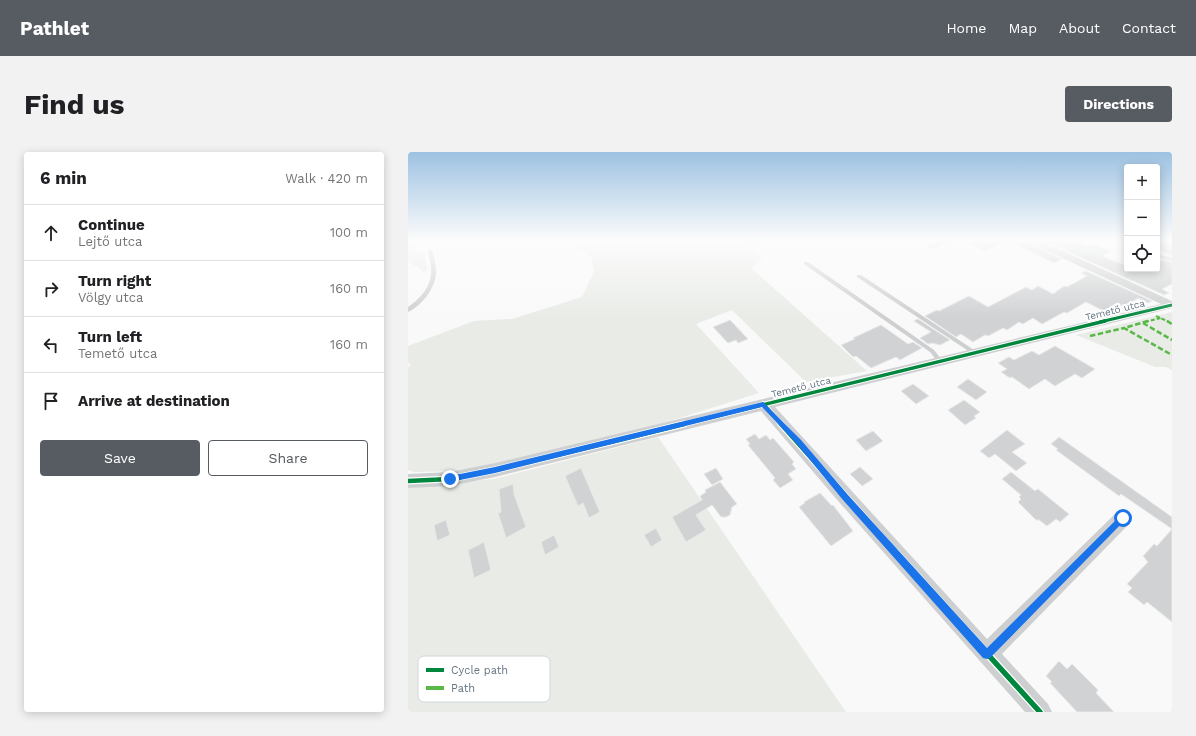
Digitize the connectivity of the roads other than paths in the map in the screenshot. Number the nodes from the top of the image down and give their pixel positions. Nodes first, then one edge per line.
1 (433, 266) edge
2 (812, 266) edge
3 (1088, 266) edge
4 (859, 276) dead end
5 (1172, 305) edge
6 (408, 310) edge
7 (975, 353) junction
8 (940, 361) junction
9 (763, 404) junction
10 (408, 481) edge
11 (1123, 518) dead end
12 (987, 654) junction
13 (1040, 712) edge

1 - 6 lane
2 - 8 lane
3 - 5 street
4 - 7 lane
5 - 7 street, Temető utca
7 - 8 street, Temető utca
8 - 9 street, Temető utca
9 - 10 street, Temető utca
9 - 12 street
11 - 12 street
12 - 13 street

